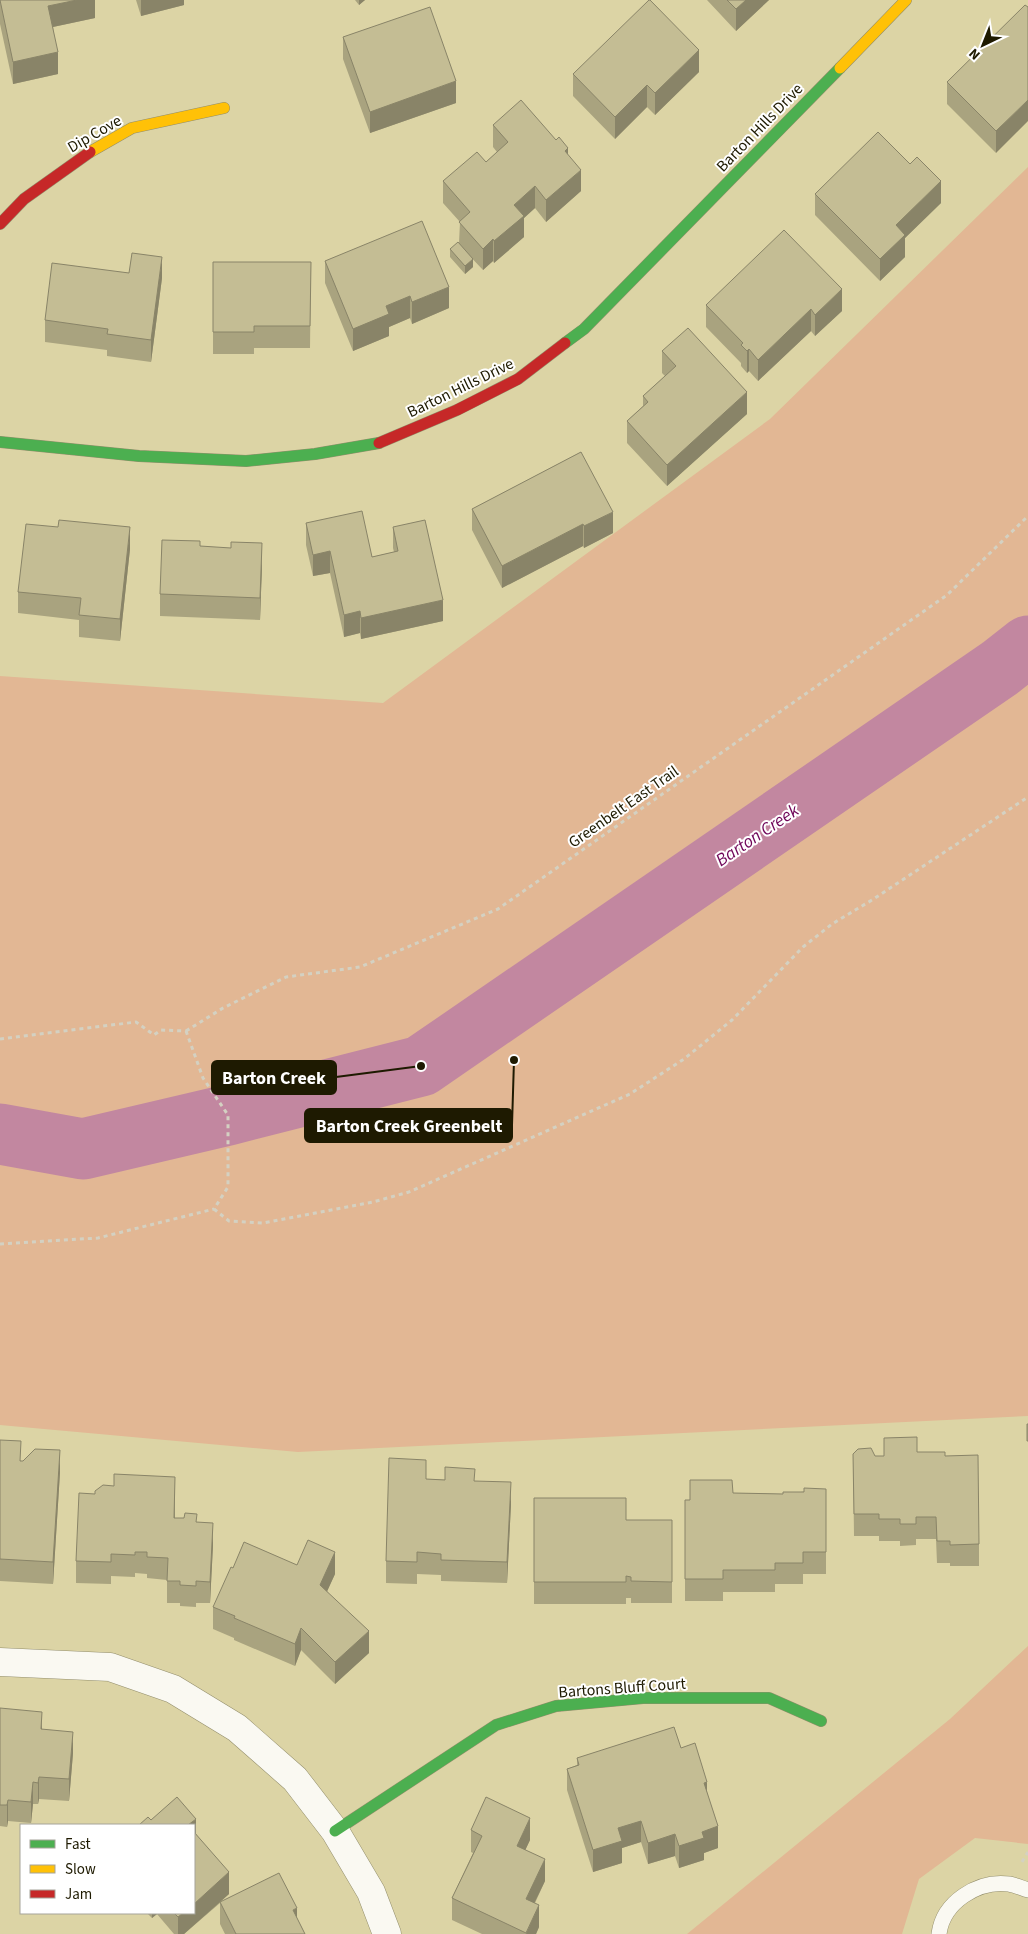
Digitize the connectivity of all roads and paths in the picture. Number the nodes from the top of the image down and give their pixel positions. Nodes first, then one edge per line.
1 (906, 0) edge
2 (224, 108) dead end
3 (0, 224) edge
4 (0, 442) edge
5 (1028, 516) edge
6 (1028, 797) edge
7 (186, 1031) junction
8 (0, 1039) edge
9 (214, 1209) junction
10 (0, 1244) edge
11 (0, 1662) edge
12 (821, 1721) dead end
13 (334, 1831) junction
14 (1028, 1890) edge
15 (387, 1934) edge
16 (939, 1934) edge

1 - 4 street, Barton Hills Drive
2 - 3 street, Dip Cove
5 - 7 path, Greenbelt East Trail
6 - 9 path
7 - 8 path
7 - 9 path
9 - 10 path
11 - 13 street
12 - 13 street, Bartons Bluff Court
13 - 15 street
14 - 16 lane

